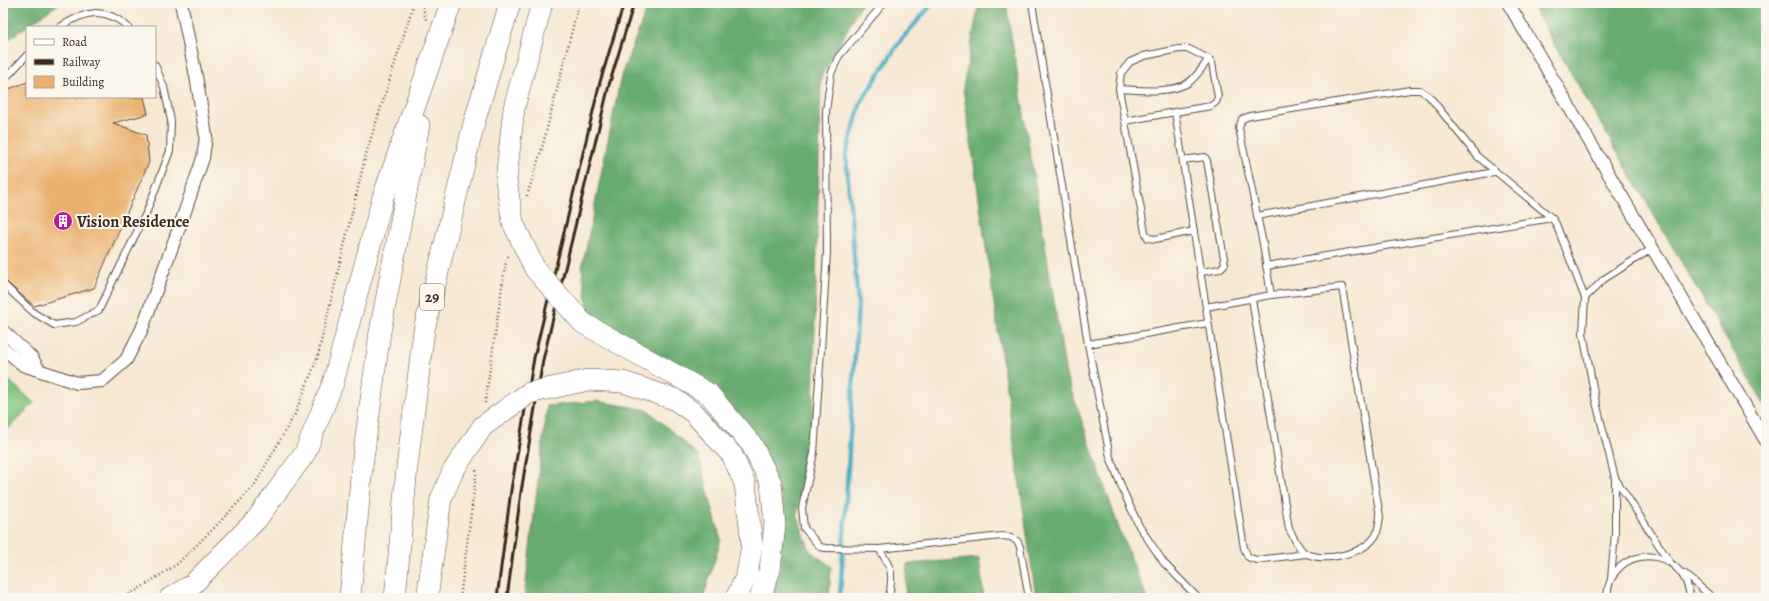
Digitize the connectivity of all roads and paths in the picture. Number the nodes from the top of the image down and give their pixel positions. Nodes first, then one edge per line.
1 (181, 3) edge
2 (414, 3) edge
3 (451, 3) edge
4 (510, 3) edge
5 (542, 3) edge
6 (579, 3) edge
7 (884, 3) edge
8 (1032, 3) edge
9 (1508, 3) edge
10 (62, 26) edge
11 (127, 26) edge
12 (433, 49) junction
13 (26, 56) edge
14 (1209, 59) junction
15 (156, 67) edge
16 (3, 80) edge
17 (1120, 89) junction
18 (1175, 112) junction
19 (1125, 121) junction
20 (1183, 160) junction
21 (1494, 172) junction
22 (526, 200) dead end
23 (1257, 216) junction
24 (1552, 218) junction
25 (1194, 231) junction
26 (1652, 248) junction
27 (510, 252) dead end
28 (1266, 266) junction
29 (1201, 272) junction
30 (3, 284) edge
31 (1271, 295) junction
32 (1252, 298) junction
33 (1585, 298) junction
34 (1206, 307) junction
35 (1208, 323) junction
36 (3, 331) edge
37 (1088, 344) junction
38 (3, 348) edge
39 (38, 370) junction
40 (485, 409) dead end
41 (1766, 441) edge
42 (477, 464) dead end
43 (1615, 478) junction
44 (879, 549) junction
45 (1306, 554) junction
46 (1669, 561) junction
47 (1676, 566) junction
48 (1611, 579) junction
49 (1608, 589) junction
50 (122, 598) edge
51 (170, 598) edge
52 (350, 598) edge
53 (395, 598) edge
54 (427, 598) edge
55 (460, 598) edge
56 (736, 598) edge
57 (760, 598) edge
58 (889, 598) edge
59 (1029, 598) edge
60 (1198, 598) edge
61 (1602, 598) edge
62 (1607, 598) edge
63 (1690, 598) edge
64 (1713, 598) edge

1 - 39 street
2 - 50 path
3 - 12 highway
4 - 53 highway, 29
5 - 57 highway, bridge
6 - 22 path
7 - 44 lane
8 - 37 lane
9 - 26 street
10 - 11 lane
12 - 51 highway
12 - 52 highway
13 - 16 lane
14 - 17 lane
14 - 17 lane
14 - 18 lane
15 - 30 lane
17 - 19 lane
18 - 19 lane
18 - 20 lane
19 - 25 lane
20 - 25 lane
20 - 29 lane
21 - 23 lane
21 - 23 lane
21 - 24 lane
23 - 28 lane
24 - 28 lane
24 - 33 lane
25 - 29 lane
26 - 33 lane
26 - 41 street
27 - 40 path
28 - 31 lane
29 - 34 lane
31 - 32 lane
31 - 45 lane
32 - 34 lane
32 - 45 lane
33 - 43 lane
34 - 35 lane
35 - 37 lane
35 - 45 lane
36 - 39 street
37 - 60 lane
38 - 39 street
42 - 55 path
43 - 46 lane
43 - 48 lane
44 - 58 lane
44 - 59 lane
46 - 47 lane
46 - 48 lane
47 - 63 lane
47 - 64 lane
48 - 49 lane
49 - 61 lane
49 - 62 lane
54 - 56 highway, bridge

